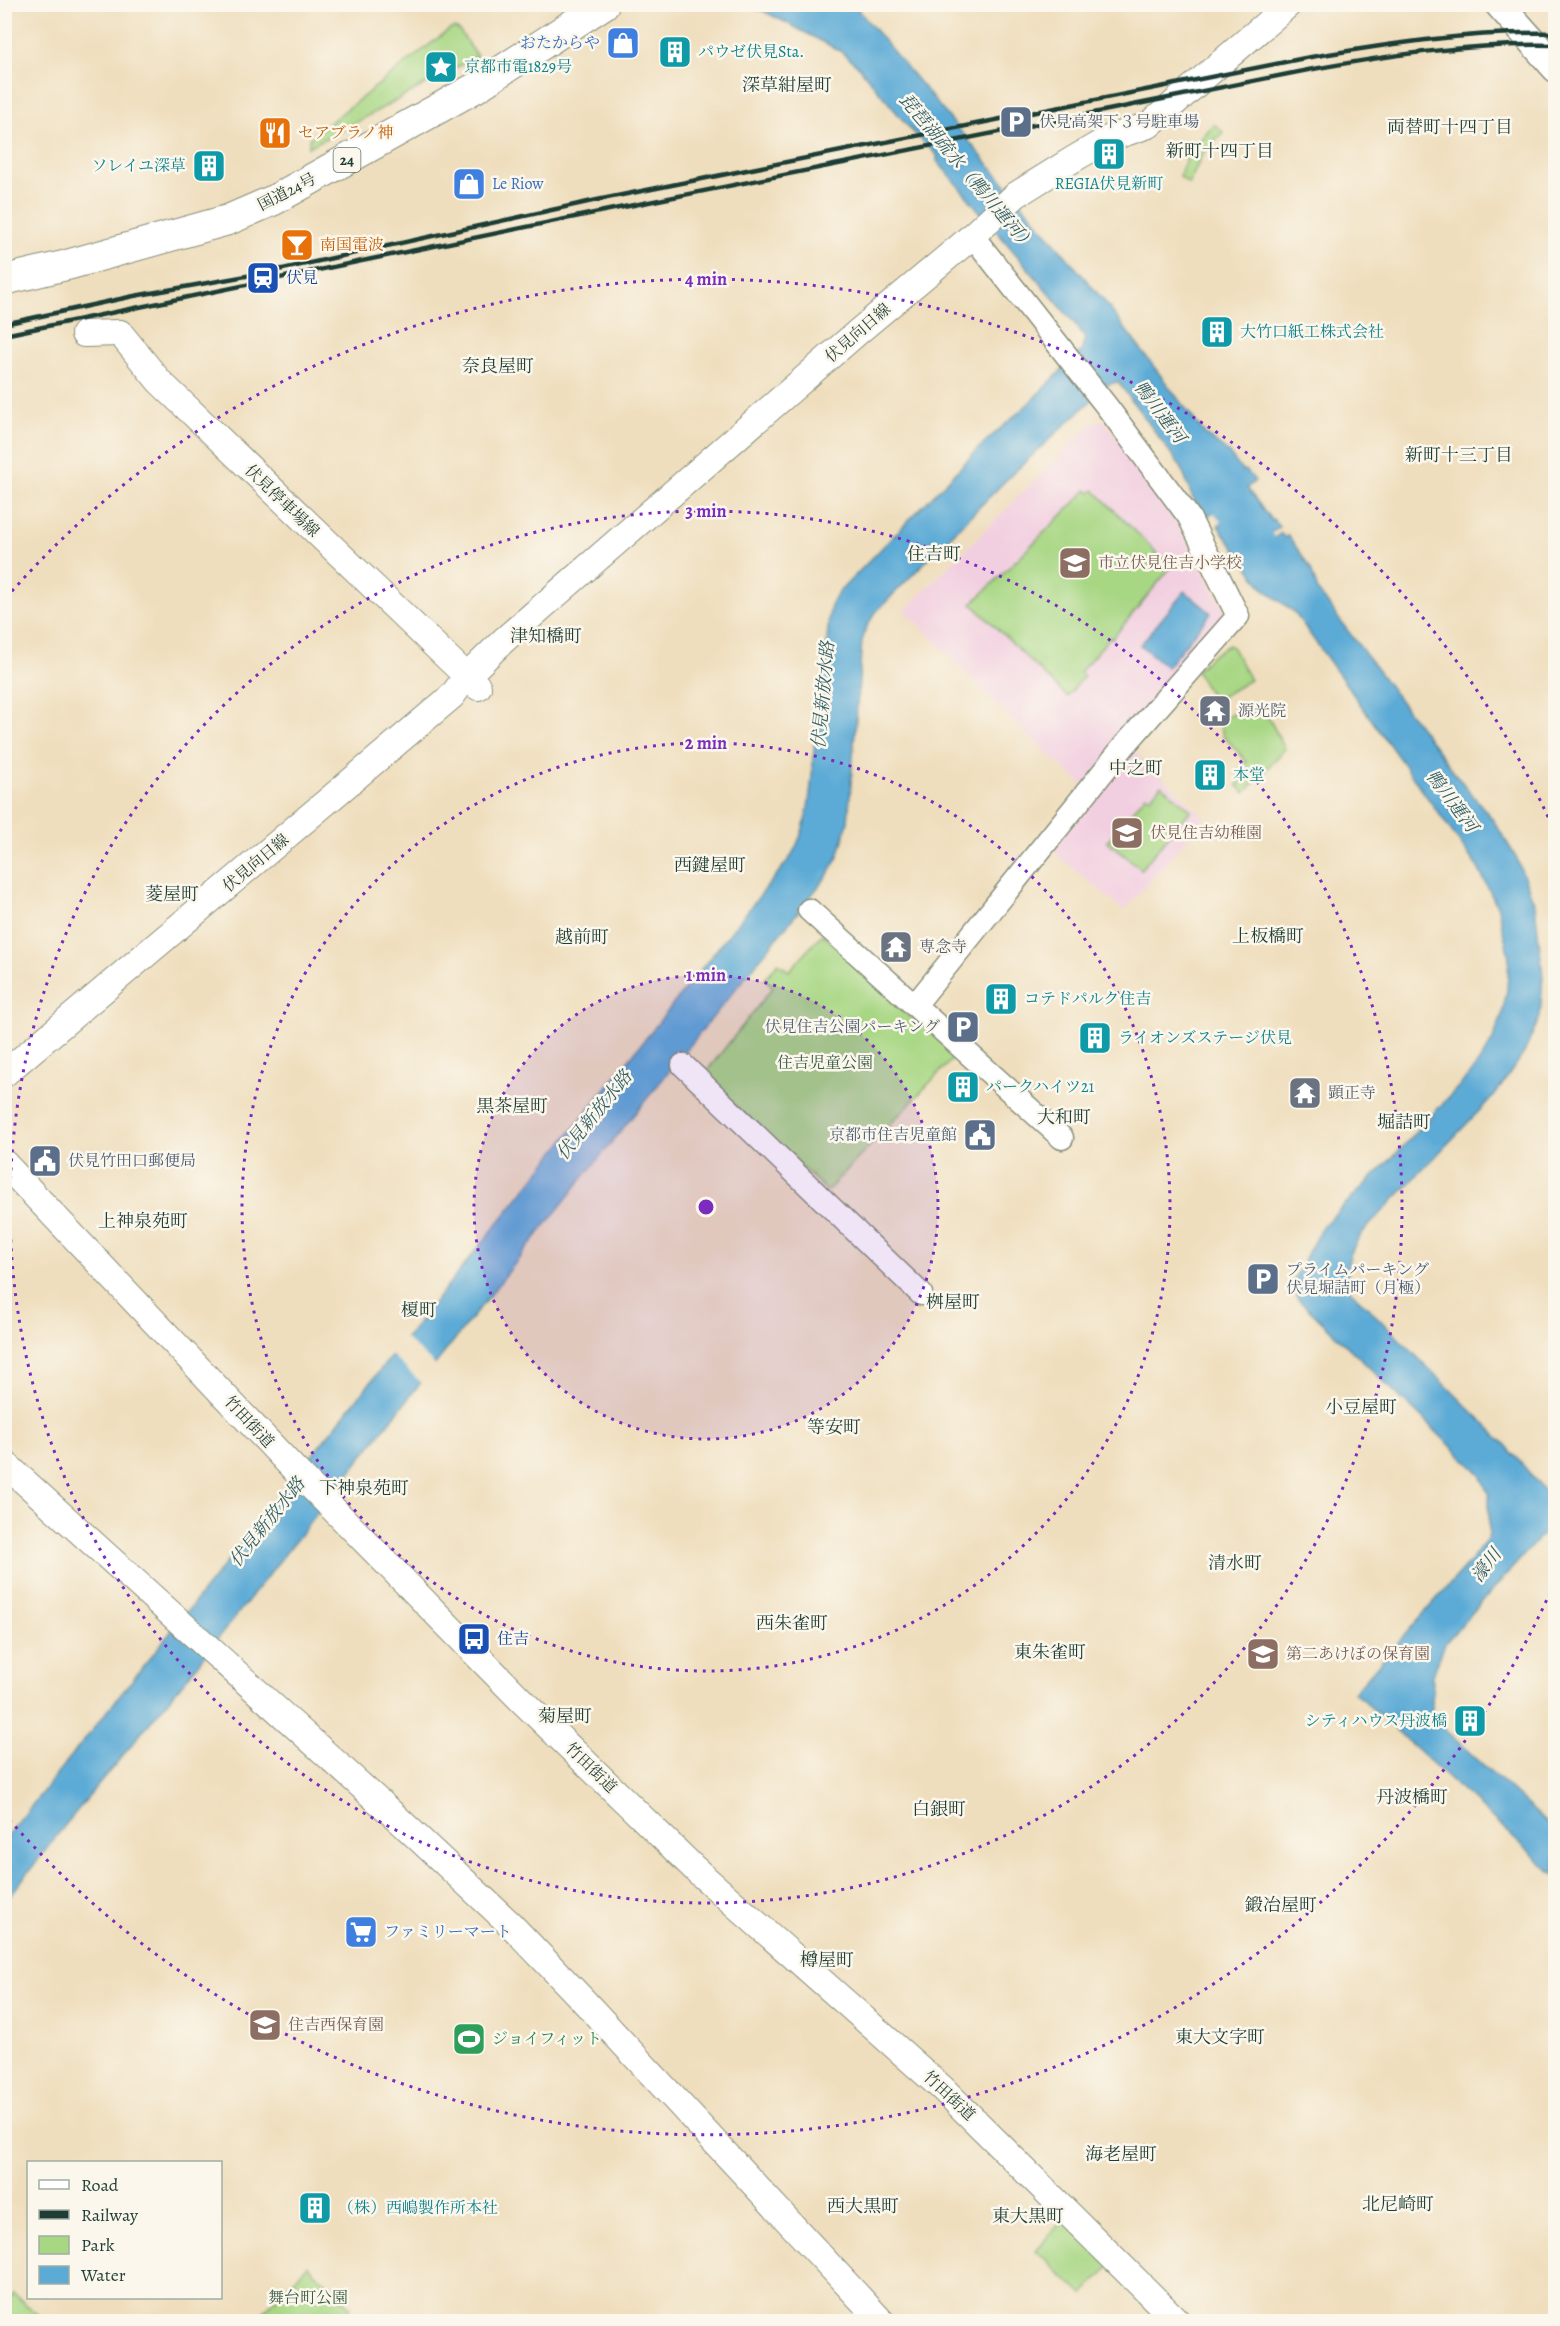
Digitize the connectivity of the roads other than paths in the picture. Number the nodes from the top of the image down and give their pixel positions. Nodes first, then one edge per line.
1 (604, 4) edge
2 (1289, 4) edge
3 (1499, 4) edge
4 (1556, 68) edge
5 (978, 230) junction
6 (4, 280) edge
7 (84, 334) dead end
8 (517, 651) dead end
9 (465, 687) junction
10 (809, 910) dead end
11 (915, 1005) junction
12 (683, 1065) dead end
13 (4, 1074) edge
14 (1062, 1138) dead end
15 (4, 1162) edge
16 (921, 1294) dead end
17 (4, 1463) edge
18 (882, 2322) edge
19 (1178, 2322) edge

1 - 6 highway, 国道24号 / 24
2 - 5 main road, 伏見向日線
3 - 4 main road
5 - 9 main road, 伏見向日線
5 - 11 street
7 - 9 main road, 伏見停車場線
8 - 9 main road, 伏見向日線
9 - 13 main road, 伏見向日線
10 - 11 street
11 - 14 street
12 - 16 street
15 - 19 main road, 竹田街道
17 - 18 main road

